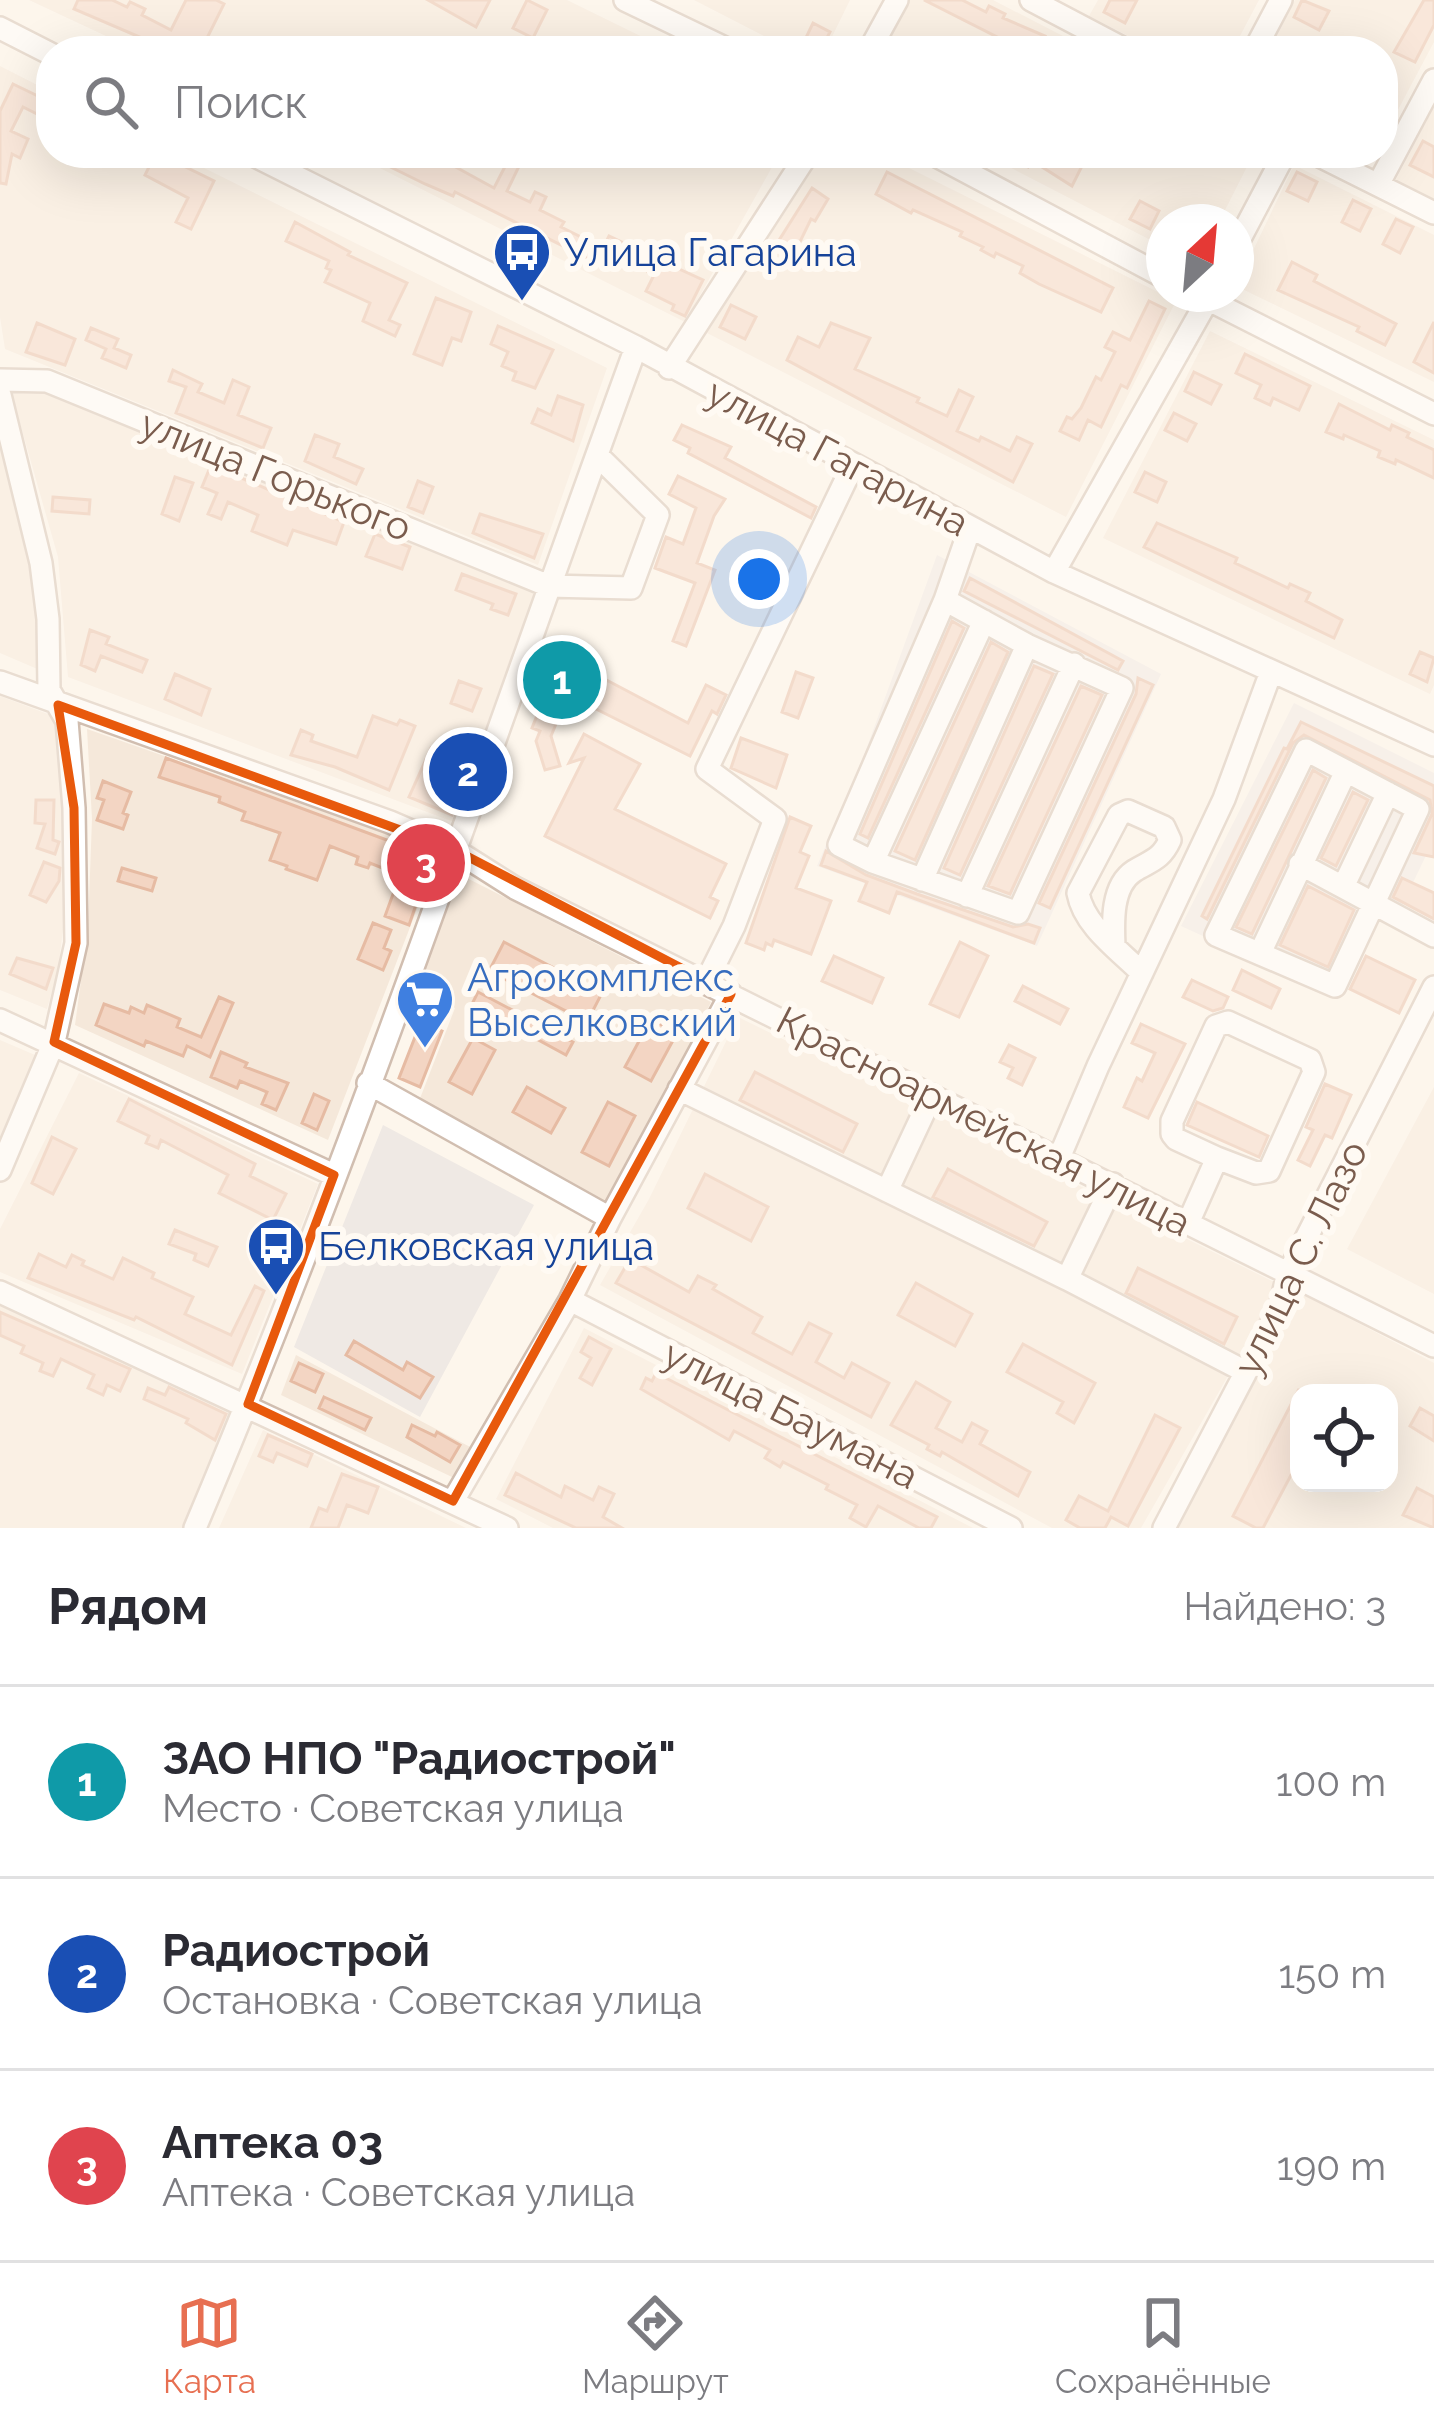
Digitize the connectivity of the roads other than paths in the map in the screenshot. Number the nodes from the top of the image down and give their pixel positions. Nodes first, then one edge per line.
1 (625, 0) edge
2 (897, 0) edge
3 (1031, 0) edge
4 (1089, 0) edge
5 (1281, 0) edge
6 (672, 10) edge
7 (1077, 24) junction
8 (0, 28) edge
9 (709, 36) edge
10 (877, 36) edge
11 (1100, 36) edge
12 (1262, 36) edge
13 (36, 46) edge
14 (1434, 80) edge
15 (1398, 147) edge
16 (280, 168) edge
17 (798, 168) edge
18 (959, 168) edge
19 (1277, 168) edge
20 (1346, 168) edge
21 (1387, 168) edge
22 (1379, 183) junction
23 (1254, 212) edge
24 (1434, 213) edge
25 (1146, 267) edge
26 (1196, 312) edge
27 (1236, 312) edge
28 (636, 347) junction
29 (669, 368) junction
30 (0, 380) edge
31 (0, 395) edge
32 (1434, 414) edge
33 (596, 455) junction
34 (853, 465) junction
35 (970, 528) junction
36 (1054, 572) junction
37 (549, 586) junction
38 (945, 600) junction
39 (984, 621) junction
40 (1028, 645) junction
41 (1074, 664) junction
42 (1271, 671) junction
43 (0, 682) edge
44 (58, 705) junction
45 (1434, 745) edge
46 (1346, 771) junction
47 (1388, 794) junction
48 (455, 850) junction
49 (873, 862) junction
50 (1300, 864) junction
51 (922, 880) junction
52 (1343, 887) junction
53 (967, 896) junction
54 (1372, 903) junction
55 (1434, 936) edge
56 (1114, 946) junction
57 (1260, 953) junction
58 (1142, 973) junction
59 (706, 982) junction
60 (1434, 987) edge
61 (731, 994) junction
62 (0, 1020) edge
63 (54, 1042) junction
64 (368, 1083) junction
65 (679, 1089) junction
66 (932, 1095) junction
67 (1059, 1158) junction
68 (1217, 1158) junction
69 (0, 1170) edge
70 (334, 1174) junction
71 (1113, 1184) junction
72 (887, 1191) junction
73 (610, 1218) junction
74 (1188, 1223) junction
75 (1288, 1274) junction
76 (1067, 1280) junction
77 (0, 1292) edge
78 (570, 1300) junction
79 (1434, 1346) edge
80 (1246, 1372) junction
81 (248, 1404) junction
82 (453, 1501) junction
83 (196, 1528) edge
84 (507, 1528) edge
85 (1011, 1528) edge
86 (1164, 1528) edge

1 - 6 street
2 - 10 street
3 - 7 street
4 - 7 street
5 - 12 street
6 - 9 street
7 - 11 street
8 - 13 street
14 - 15 street
16 - 28 street, улица Гагарина
17 - 29 street
18 - 25 street
19 - 23 street
20 - 22 street
21 - 22 street
22 - 24 street
26 - 36 street
27 - 32 street
28 - 29 street, улица Гагарина
28 - 33 street
29 - 34 street, улица Гагарина
30 - 37 street, улица Горького
31 - 44 street
33 - 37 street
33 - 37 street
34 - 35 street, улица Гагарина
34 - 59 street
35 - 36 street, улица Гагарина
35 - 38 street
36 - 42 street, улица Гагарина
37 - 48 street
38 - 39 street
38 - 49 street
39 - 40 street
39 - 49 street
40 - 41 street
40 - 51 street
41 - 53 street
41 - 53 street
42 - 45 street, улица Гагарина
42 - 58 street
43 - 44 street, Красноармейская улица
44 - 48 street, Красноармейская улица
44 - 63 street
46 - 47 street
46 - 50 street
46 - 57 street
47 - 52 street
47 - 54 street
48 - 59 street, Красноармейская улица
48 - 64 street
49 - 51 street
50 - 52 street
50 - 57 street
51 - 53 street
52 - 54 street
54 - 55 street
54 - 57 street
56 - 56 street
56 - 58 street
58 - 67 street
59 - 61 street, Красноармейская улица
60 - 75 street, улица С. Лазо
61 - 65 street
61 - 66 street, Красноармейская улица
62 - 63 street
63 - 69 street
63 - 70 street
64 - 70 street
64 - 73 street
65 - 72 street
65 - 73 street
66 - 67 street, Красноармейская улица
66 - 72 street
67 - 71 street, Красноармейская улица
68 - 68 street
68 - 74 street
70 - 81 street
71 - 74 street, Красноармейская улица
71 - 76 street
72 - 76 street
73 - 78 street
74 - 75 street, Красноармейская улица
75 - 79 street, Красноармейская улица
75 - 80 street, улица С. Лазо
76 - 80 street
77 - 81 street
78 - 82 street
78 - 85 street, улица Баумана
80 - 86 street, улица С. Лазо
81 - 82 street
81 - 83 street
82 - 84 street

